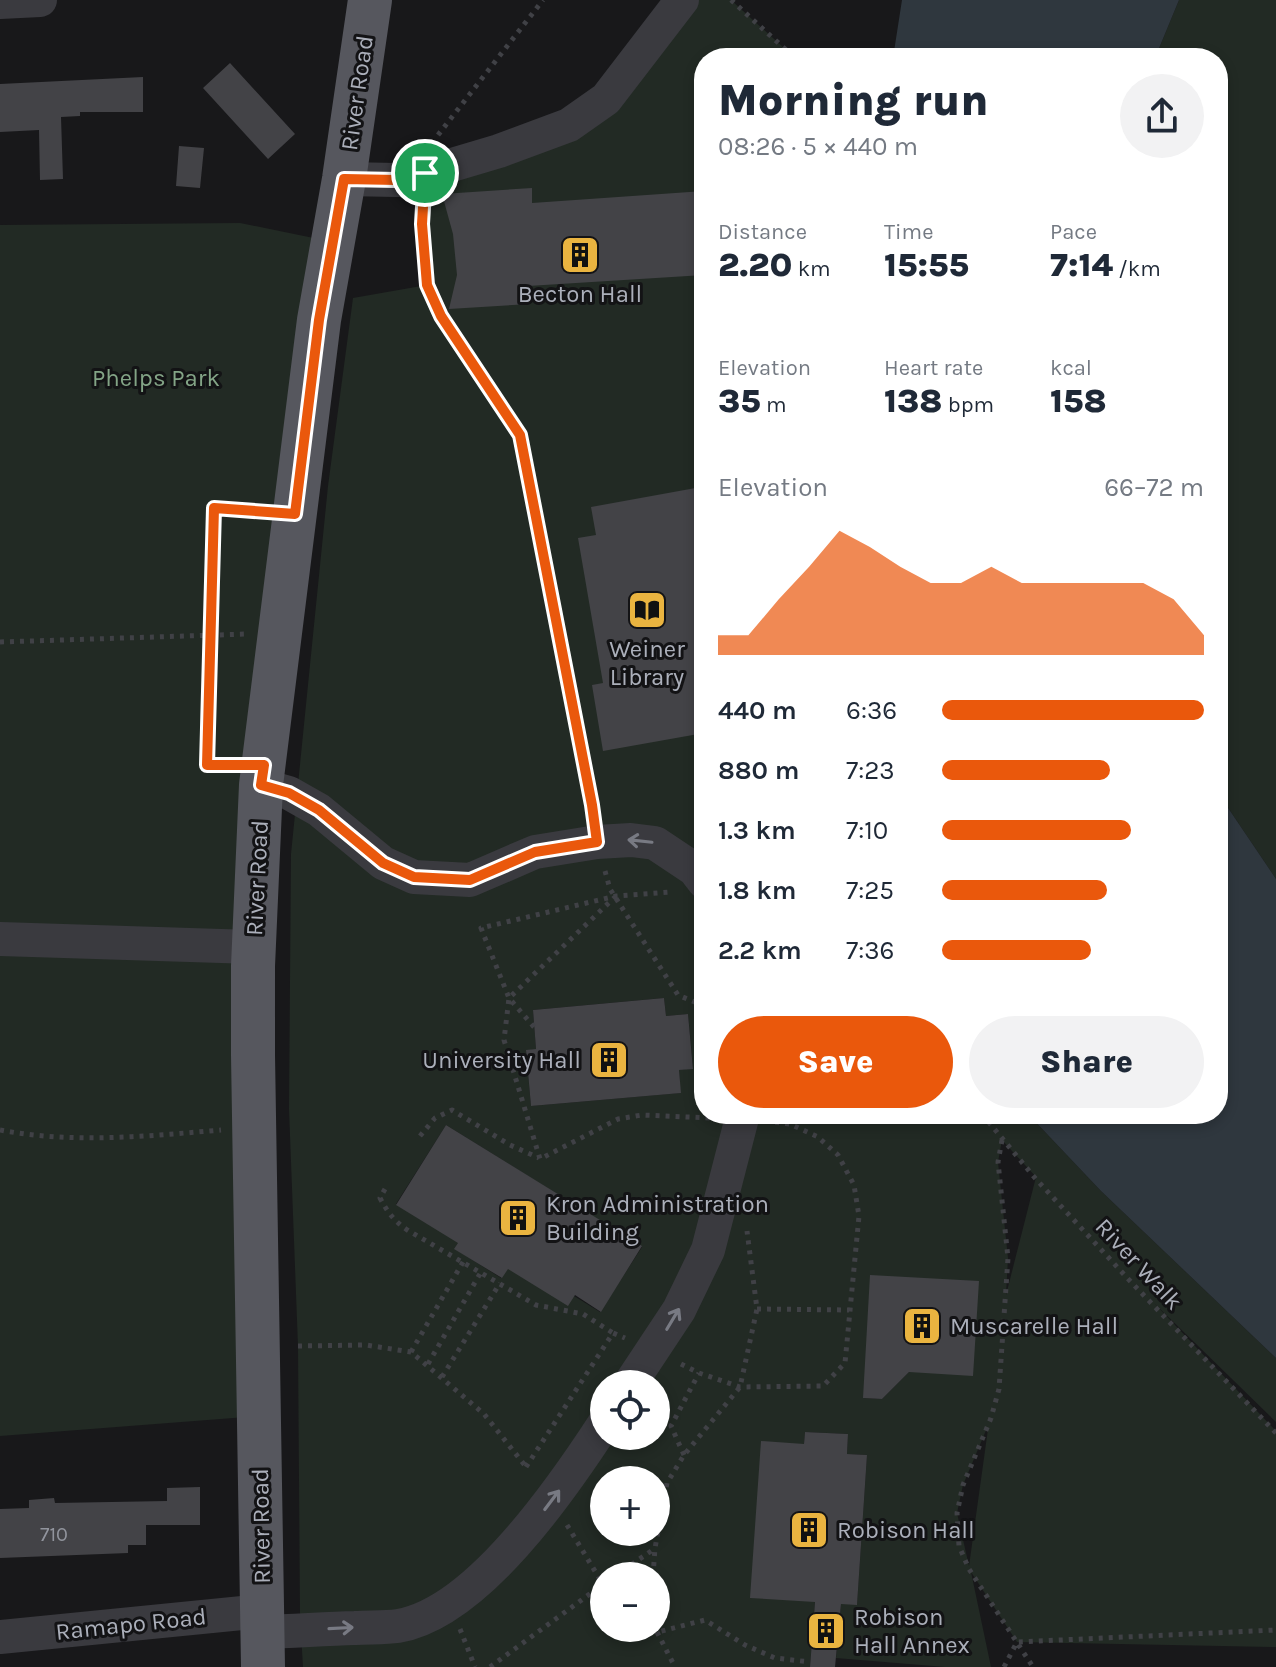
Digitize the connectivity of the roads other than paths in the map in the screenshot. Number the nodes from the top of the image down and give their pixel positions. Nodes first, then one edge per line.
1 (40, 0) edge
2 (370, 0) edge
3 (682, 0) edge
4 (0, 2) edge
5 (344, 179) junction
6 (263, 775) junction
7 (689, 887) edge
8 (0, 939) edge
9 (253, 947) junction
10 (733, 1124) edge
11 (640, 1370) edge
12 (590, 1444) edge
13 (0, 1637) edge
14 (263, 1637) edge

1 - 4 street
2 - 5 main road, River Road
3 - 5 street
5 - 6 main road, River Road
7 -> 6 street
6 - 9 main road, River Road
8 - 9 street
9 - 14 main road, River Road
11 -> 10 street
14 -> 12 street, Ramapo Road
13 - 14 street, Ramapo Road

